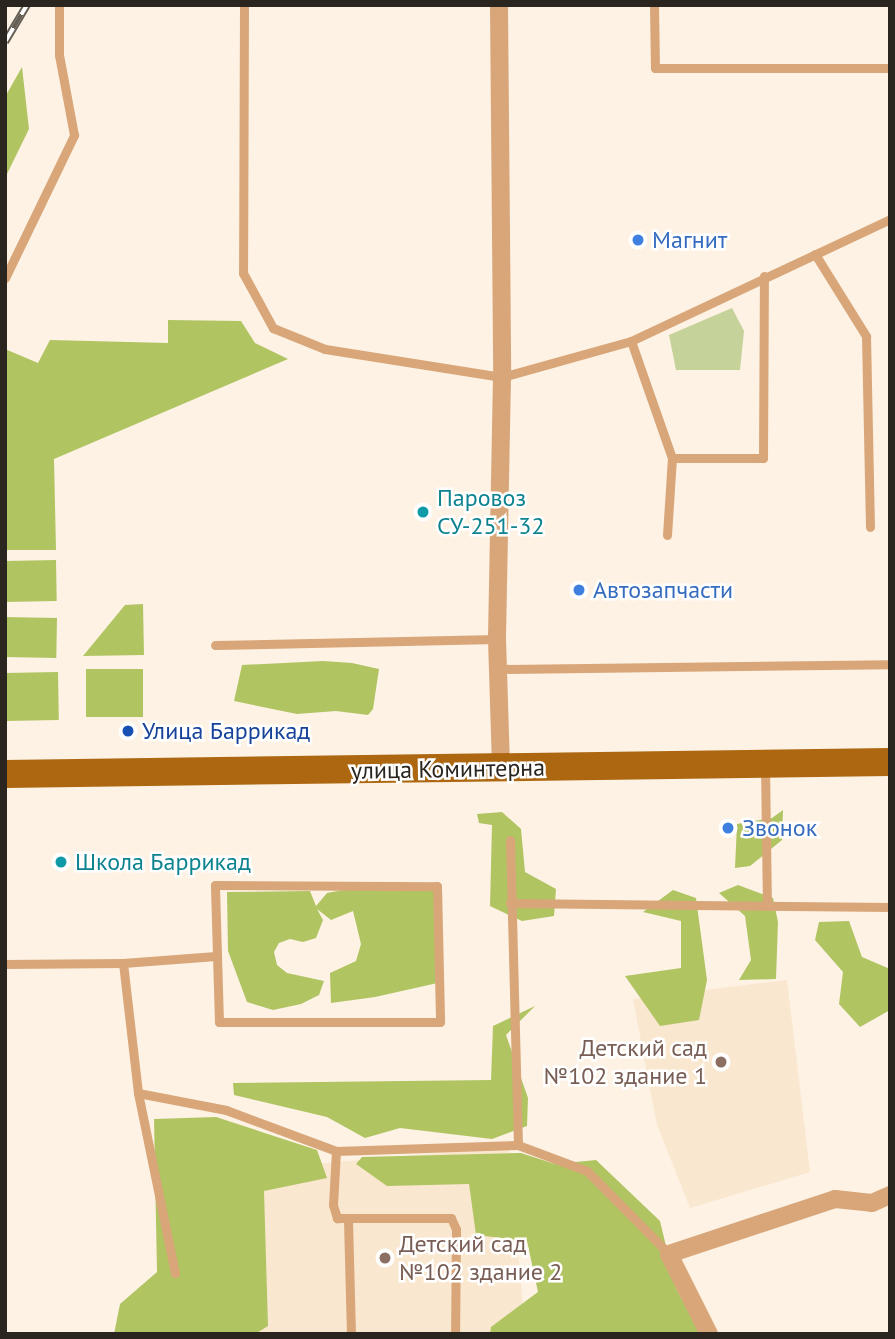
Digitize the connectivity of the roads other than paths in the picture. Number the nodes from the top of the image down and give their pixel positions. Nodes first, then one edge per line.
1 (59, 5) edge
2 (244, 5) edge
3 (499, 5) edge
4 (654, 5) edge
5 (890, 68) edge
6 (890, 219) edge
7 (814, 254) junction
8 (764, 276) junction
9 (5, 278) edge
10 (631, 341) junction
11 (502, 377) junction
12 (672, 457) junction
13 (870, 527) dead end
14 (667, 535) dead end
15 (497, 639) junction
16 (215, 645) dead end
17 (890, 664) edge
18 (498, 669) junction
19 (890, 762) edge
20 (765, 764) junction
21 (501, 769) junction
22 (5, 774) edge
23 (510, 840) dead end
24 (510, 903) junction
25 (767, 906) junction
26 (890, 907) edge
27 (216, 956) junction
28 (123, 963) junction
29 (5, 964) edge
30 (138, 1093) junction
31 (518, 1144) junction
32 (336, 1151) junction
33 (890, 1195) edge
34 (348, 1220) junction
35 (669, 1254) junction
36 (175, 1273) dead end
37 (351, 1334) edge
38 (455, 1334) edge
39 (709, 1334) edge

1 - 9 lane
2 - 11 lane
3 - 11 street
4 - 5 lane
6 - 7 lane
7 - 8 lane
7 - 13 lane
8 - 10 lane
8 - 12 lane
10 - 11 lane
10 - 12 lane
11 - 15 street
12 - 14 lane
15 - 16 lane
15 - 18 street
17 - 18 lane
18 - 21 street
19 - 20 main road, улица Коминтерна
20 - 21 main road, улица Коминтерна
20 - 25 lane
21 - 22 main road, улица Коминтерна
23 - 24 lane
24 - 25 lane
24 - 31 lane
25 - 26 lane
27 - 27 lane
27 - 28 lane
28 - 29 lane
28 - 30 lane
30 - 32 lane
30 - 36 lane
31 - 32 lane
31 - 35 lane
32 - 34 lane
33 - 35 street
34 - 37 lane
34 - 38 lane
35 - 39 street

